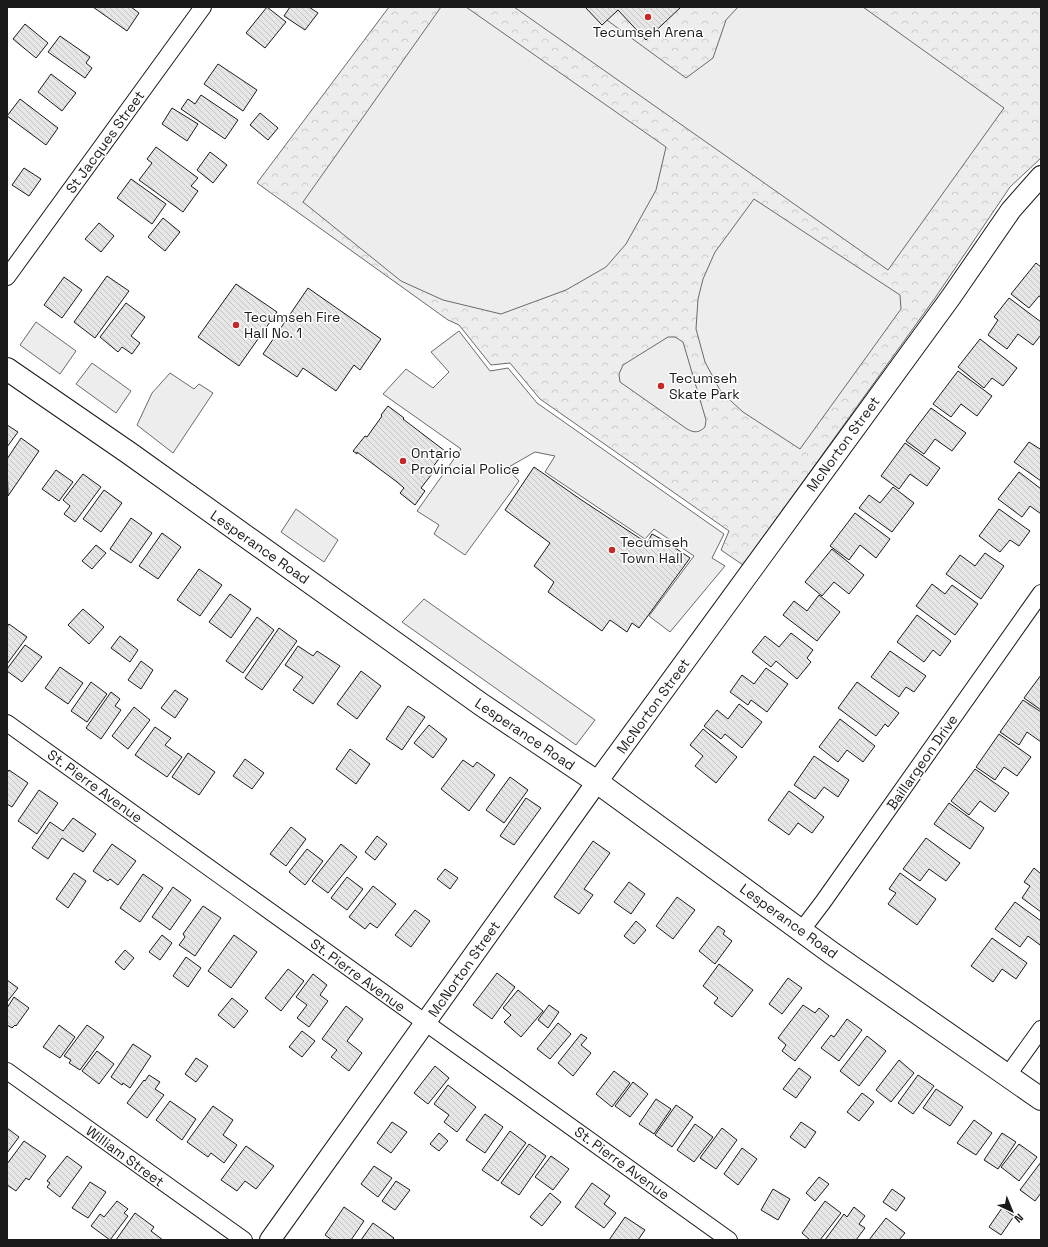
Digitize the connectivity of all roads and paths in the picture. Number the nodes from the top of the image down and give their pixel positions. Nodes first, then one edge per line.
1 (203, 7) edge
2 (1041, 176) edge
3 (7, 277) edge
4 (7, 370) edge
5 (1041, 593) edge
6 (7, 723) edge
7 (597, 782) junction
8 (802, 931) junction
9 (426, 1024) junction
10 (1041, 1028) edge
11 (7, 1071) edge
12 (1008, 1075) junction
13 (1041, 1099) edge
14 (244, 1240) edge
15 (270, 1240) edge
16 (729, 1240) edge

1 - 3 street, St Jacques Street
2 - 7 street, McNorton Street
4 - 7 main road, Lesperance Road
5 - 8 street, Baillargeon Drive
6 - 9 street, St. Pierre Avenue
7 - 8 main road, Lesperance Road
7 - 9 street, McNorton Street
8 - 12 main road, Lesperance Road
9 - 15 street, McNorton Street
9 - 16 street, St. Pierre Avenue
10 - 12 street
11 - 14 street, William Street
12 - 13 main road, Lesperance Road

